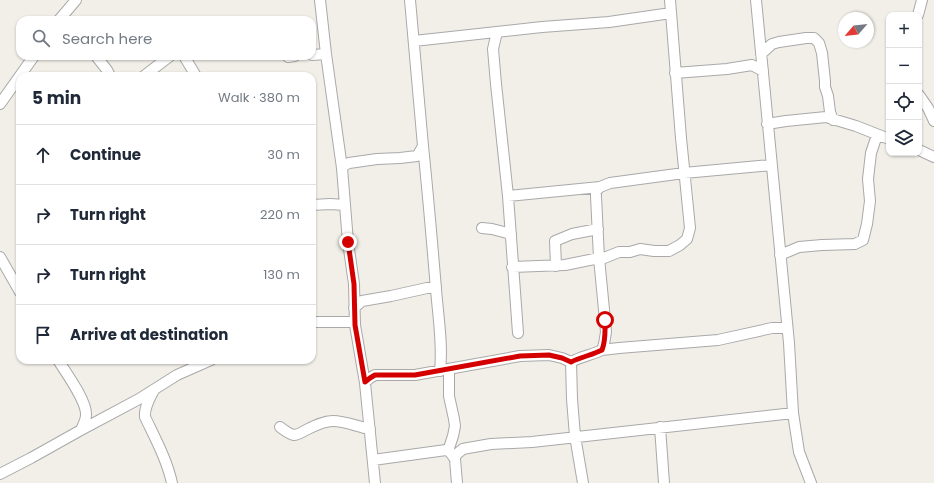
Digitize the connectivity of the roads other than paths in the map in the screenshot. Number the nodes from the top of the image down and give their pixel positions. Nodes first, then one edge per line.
1 (76, 0) edge
2 (320, 0) edge
3 (410, 0) edge
4 (670, 0) edge
5 (756, 0) edge
6 (922, 0) edge
7 (919, 12) edge
8 (671, 13) junction
9 (62, 16) edge
10 (497, 32) junction
11 (414, 41) junction
12 (326, 54) junction
13 (761, 54) junction
14 (316, 55) edge
15 (31, 60) edge
16 (99, 60) edge
17 (165, 60) edge
18 (186, 60) edge
19 (763, 71) junction
20 (23, 72) edge
21 (107, 72) edge
22 (149, 72) edge
23 (194, 72) edge
24 (676, 73) junction
25 (16, 81) edge
26 (922, 99) edge
27 (0, 104) edge
28 (833, 120) junction
29 (934, 121) edge
30 (767, 124) junction
31 (877, 135) junction
32 (886, 138) edge
33 (423, 146) junction
34 (922, 151) edge
35 (934, 157) edge
36 (771, 165) junction
37 (342, 168) junction
38 (684, 173) junction
39 (600, 187) junction
40 (508, 196) junction
41 (316, 204) edge
42 (345, 205) junction
43 (482, 228) dead end
44 (598, 229) junction
45 (511, 234) junction
46 (780, 255) junction
47 (0, 257) edge
48 (599, 259) junction
49 (556, 266) junction
50 (512, 267) junction
51 (16, 285) edge
52 (436, 286) junction
53 (354, 308) junction
54 (316, 322) edge
55 (355, 322) junction
56 (787, 328) junction
57 (518, 333) dead end
58 (602, 350) junction
59 (571, 362) junction
60 (60, 364) edge
61 (202, 364) edge
62 (444, 370) junction
63 (365, 382) junction
64 (155, 389) junction
65 (793, 413) junction
66 (280, 427) dead end
67 (660, 427) junction
68 (370, 429) junction
69 (81, 430) junction
70 (575, 436) junction
71 (451, 455) junction
72 (373, 460) junction
73 (0, 474) edge
74 (172, 483) edge
75 (375, 483) edge
76 (457, 483) edge
77 (583, 483) edge
78 (664, 483) edge
79 (811, 483) edge

1 - 9 street
2 - 12 street
3 - 11 street
4 - 8 street
5 - 13 street
6 - 7 street
8 - 10 street
8 - 24 street
10 - 11 street
10 - 40 street
11 - 33 street
12 - 14 street
12 - 37 street
13 - 19 street
13 - 28 street
15 - 20 street
16 - 21 street
17 - 22 street
18 - 23 street
19 - 24 street
19 - 30 street
24 - 38 street
25 - 27 street
26 - 29 street
28 - 30 street
28 - 31 street
30 - 36 street
31 - 32 street
31 - 46 street
33 - 37 street
33 - 52 street
34 - 35 street
36 - 38 street
36 - 46 street
37 - 42 street
38 - 39 street
38 - 48 street
39 - 40 street
39 - 44 street
40 - 45 street
41 - 42 street
42 - 53 street
43 - 45 street
44 - 48 street
44 - 49 street
45 - 50 street
46 - 56 street
47 - 51 street
48 - 49 street
48 - 58 street
49 - 50 street
50 - 57 street
52 - 53 street
52 - 62 street
53 - 55 street
54 - 55 street
55 - 63 street
56 - 58 street
56 - 65 street
58 - 59 street
59 - 62 street
59 - 70 street
60 - 69 street
61 - 64 street
62 - 63 street
62 - 71 street
63 - 68 street
64 - 69 street
64 - 74 street
65 - 67 street
65 - 79 street
66 - 68 street
67 - 70 street
67 - 78 street
68 - 72 street
69 - 73 street
70 - 71 street
70 - 77 street
71 - 72 street
71 - 76 street
72 - 75 street

